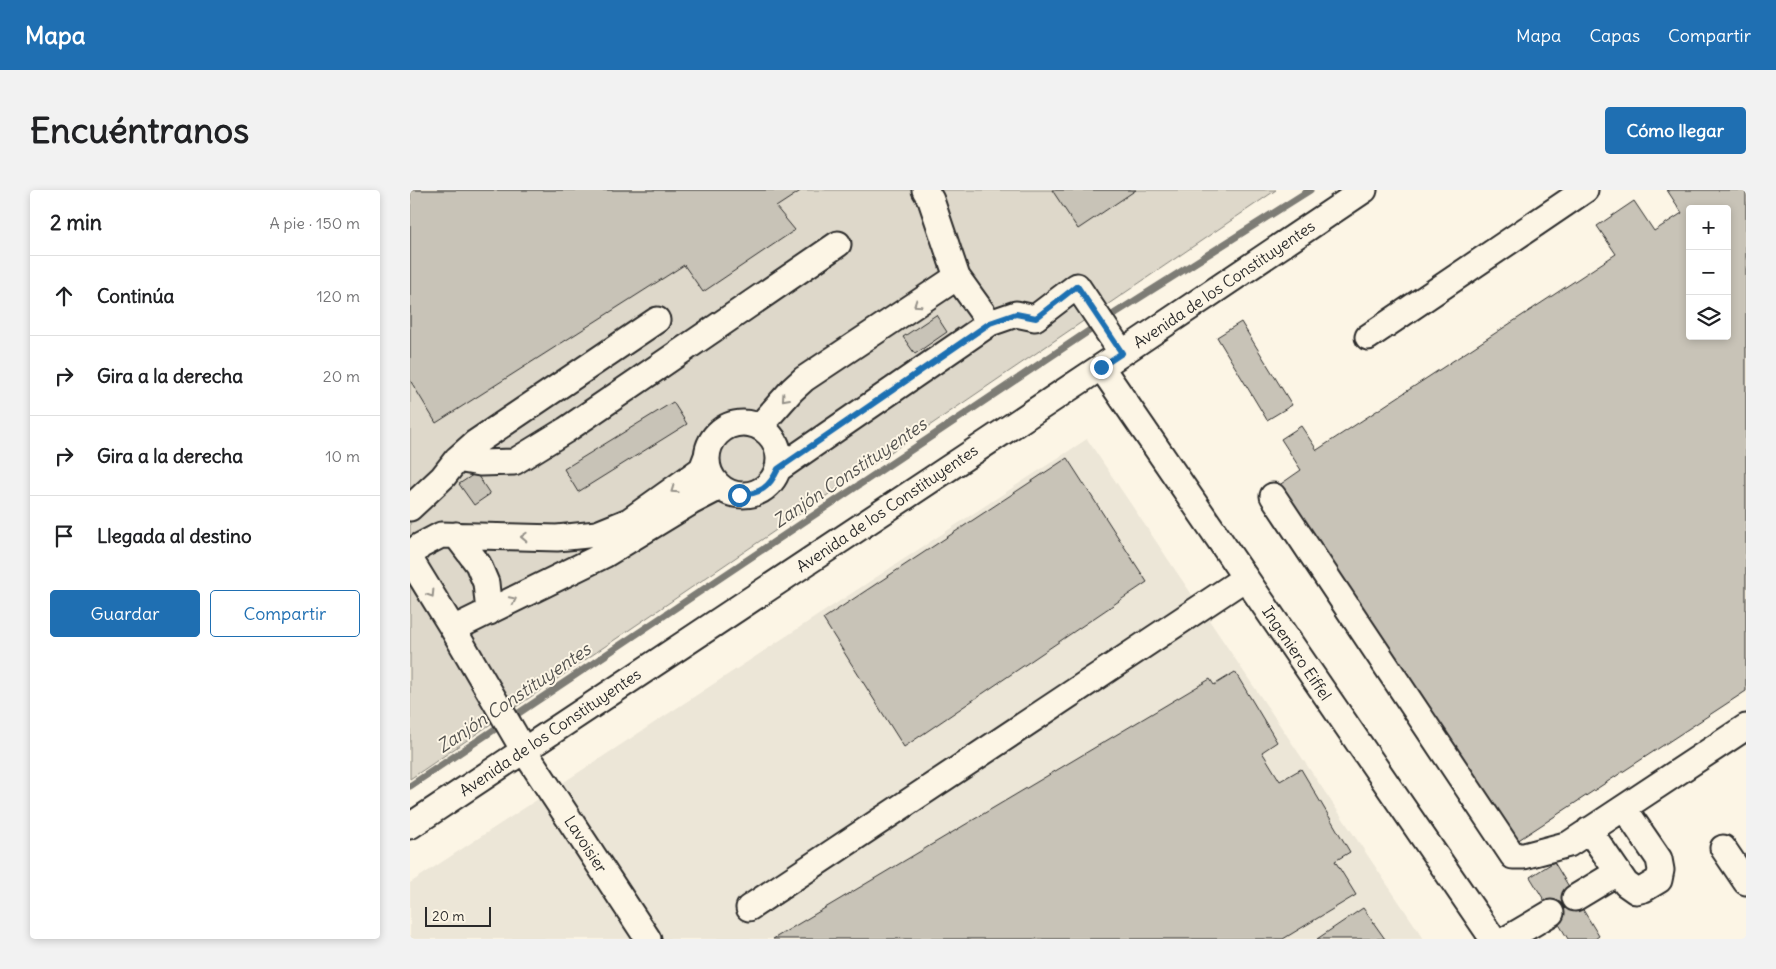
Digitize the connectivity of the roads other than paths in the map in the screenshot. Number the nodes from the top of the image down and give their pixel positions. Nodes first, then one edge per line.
1 (925, 190) edge
2 (1364, 190) edge
3 (1585, 190) edge
4 (838, 244) dead end
5 (957, 276) junction
6 (657, 320) dead end
7 (990, 323) junction
8 (1368, 337) dead end
9 (1117, 345) junction
10 (1101, 367) junction
11 (759, 427) junction
12 (708, 456) junction
13 (457, 460) junction
14 (778, 469) junction
15 (720, 487) junction
16 (1273, 496) dead end
17 (410, 508) edge
18 (456, 535) junction
19 (410, 558) edge
20 (1245, 578) junction
21 (489, 612) junction
22 (453, 629) junction
23 (1746, 726) edge
24 (512, 730) junction
25 (1624, 808) junction
26 (410, 826) edge
27 (1589, 830) junction
28 (1723, 848) dead end
29 (1618, 872) junction
30 (1746, 882) edge
31 (1576, 898) dead end
32 (749, 908) dead end
33 (1552, 913) dead end
34 (648, 939) edge
35 (1493, 939) edge
36 (1507, 939) edge

1 - 5 street
2 - 9 street, Avenida de los Constituyentes
3 - 8 street
4 - 13 street
5 - 7 street
5 -> 11 street
6 - 13 street
7 - 9 street
7 - 14 street
9 - 10 street, Avenida de los Constituyentes
10 - 20 street, Ingeniero Eiffel
10 - 24 street, Avenida de los Constituyentes
11 - 12 street
11 - 14 street
12 - 15 street
12 -> 18 street
13 - 17 street
14 - 15 street
21 -> 15 street
16 - 27 street
18 - 19 street
18 - 21 street
19 -> 22 street, Lavoisier
20 - 32 street
20 - 35 street, Ingeniero Eiffel
21 - 22 street
22 - 24 street, Lavoisier
23 - 25 street
24 - 26 street, Avenida de los Constituyentes
24 - 34 street, Lavoisier
25 - 27 street
25 - 29 street
27 - 29 street
28 - 30 street
29 - 31 street
33 - 36 street

